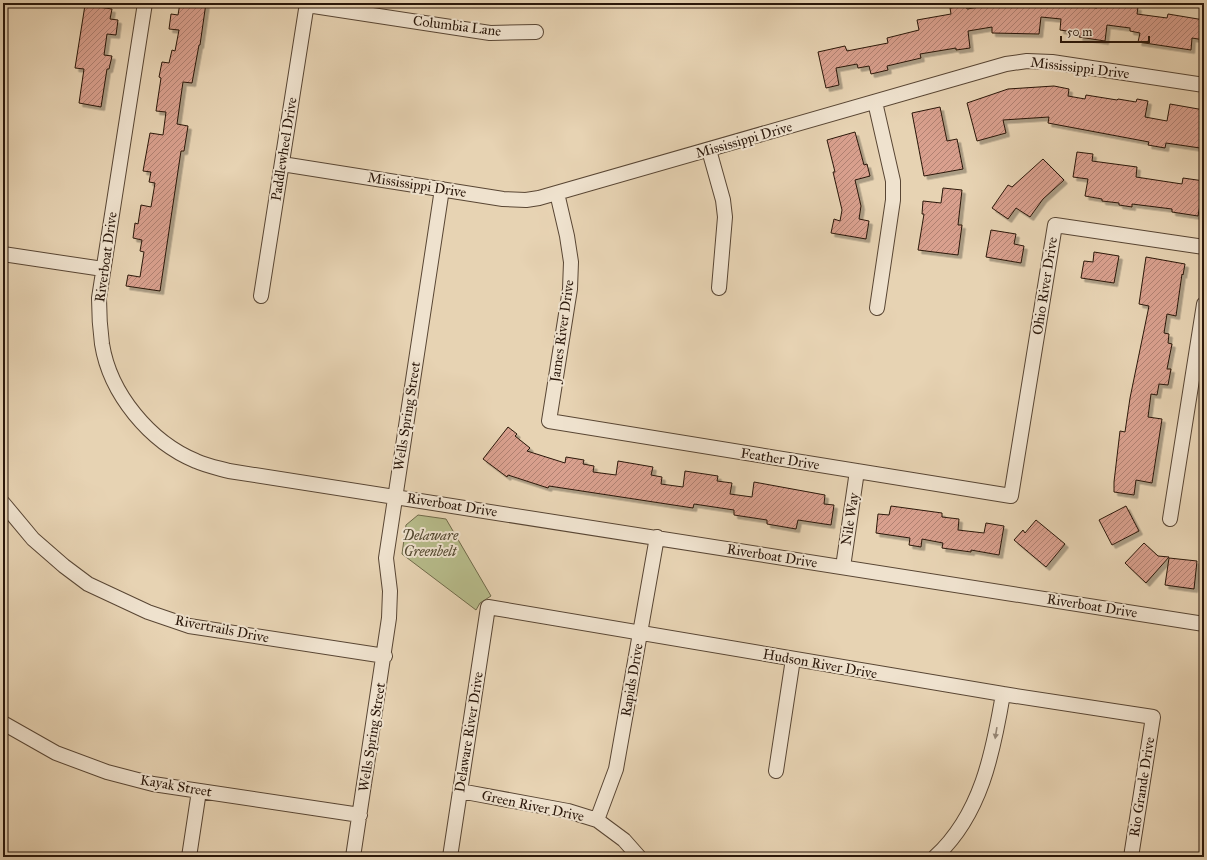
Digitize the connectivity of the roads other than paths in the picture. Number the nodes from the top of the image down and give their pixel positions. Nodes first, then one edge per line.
1 (145, 3) edge
2 (307, 4) edge
3 (536, 32) dead end
4 (1204, 85) edge
5 (875, 102) junction
6 (708, 150) junction
7 (282, 164) junction
8 (442, 189) junction
9 (557, 193) junction
10 (1204, 247) edge
11 (3, 254) edge
12 (103, 269) junction
13 (718, 288) dead end
14 (262, 296) dead end
15 (1204, 304) edge
16 (877, 308) dead end
17 (549, 421) joint
18 (858, 471) junction
19 (394, 496) junction
20 (1011, 496) joint
21 (3, 503) edge
22 (1170, 519) dead end
23 (656, 537) junction
24 (843, 567) junction
25 (488, 608) joint
26 (1204, 624) edge
27 (640, 634) junction
28 (385, 656) junction
29 (792, 659) junction
30 (1002, 694) junction
31 (1153, 717) joint
32 (3, 723) edge
33 (776, 771) dead end
34 (199, 791) junction
35 (460, 791) junction
36 (360, 815) junction
37 (597, 820) junction
38 (189, 857) edge
39 (353, 857) edge
40 (450, 857) edge
41 (639, 857) edge
42 (935, 857) edge
43 (1131, 857) edge

1 - 12 street, Riverboat Drive
2 - 3 street, Columbia Lane
2 - 7 street, Paddlewheel Drive
4 - 5 street, Mississippi Drive
5 - 6 street, Mississippi Drive
5 - 16 street
6 - 9 street, Mississippi Drive
6 - 13 street
7 - 8 street, Mississippi Drive
7 - 14 street, Paddlewheel Drive
8 - 9 street, Mississippi Drive
8 - 19 street, Wells Spring Street
9 - 17 street, James River Drive
10 - 20 street, Ohio River Drive
11 - 12 street
12 - 19 street, Riverboat Drive
15 - 22 street
17 - 18 street, Feather Drive
18 - 20 street, Feather Drive
18 - 24 street, Nile Way
19 - 23 street, Riverboat Drive
19 - 28 street, Wells Spring Street
21 - 28 street, Rivertrails Drive
23 - 24 street, Riverboat Drive
23 - 27 street, Rapids Drive
24 - 26 street, Riverboat Drive
25 - 27 street, Hudson River Drive
25 - 35 street, Delaware River Drive
27 - 29 street, Hudson River Drive
27 - 37 street, Rapids Drive
28 - 36 street, Wells Spring Street
29 - 30 street, Hudson River Drive
29 - 33 street
30 - 31 street, Hudson River Drive
30 -> 42 street
31 - 43 street, Rio Grande Drive
32 - 34 street, Kayak Street
34 - 36 street, Kayak Street
34 - 38 street
35 - 37 street, Green River Drive
35 - 40 street, Delaware River Drive
36 - 39 street, Wells Spring Street
37 - 41 street, Green River Drive

